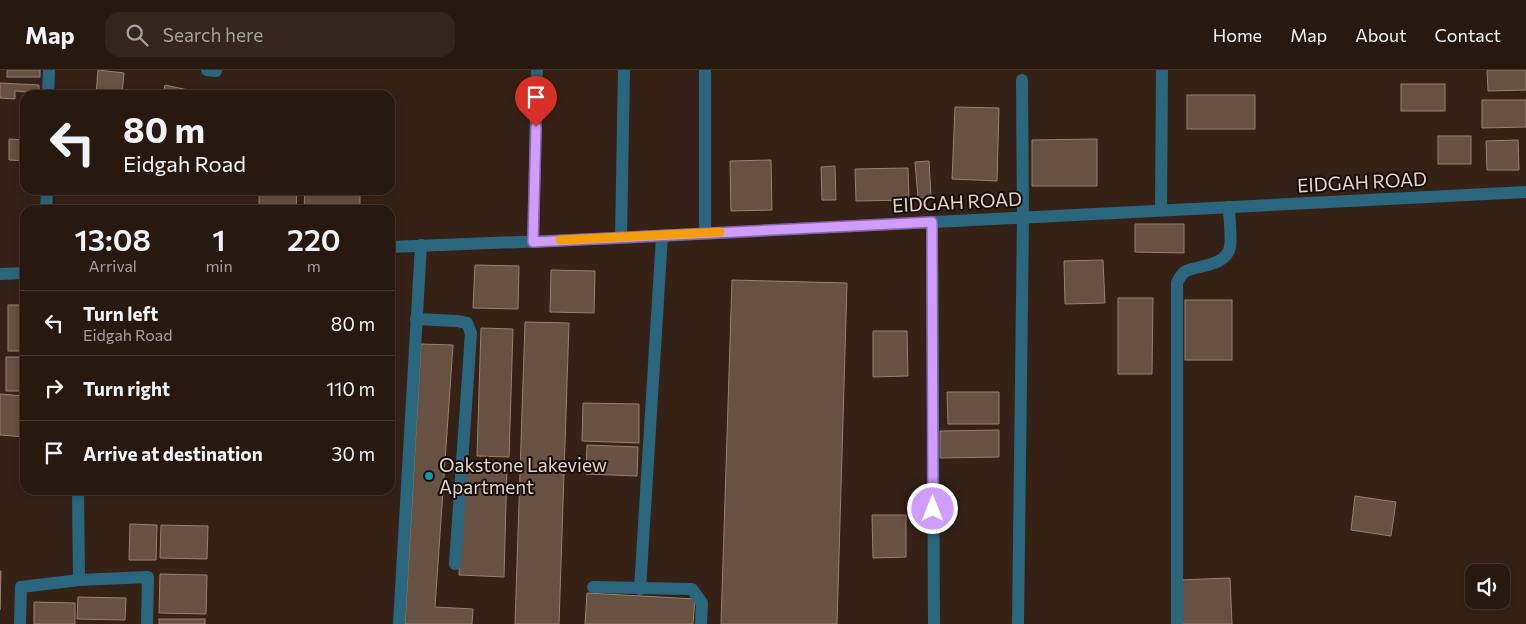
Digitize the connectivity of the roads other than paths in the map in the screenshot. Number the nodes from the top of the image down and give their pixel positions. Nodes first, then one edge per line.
1 (49, 70) edge
2 (536, 70) edge
3 (624, 70) edge
4 (705, 70) edge
5 (1162, 70) edge
6 (1022, 80) dead end
7 (48, 90) edge
8 (1526, 192) edge
9 (1229, 207) junction
10 (1161, 210) junction
11 (1023, 218) junction
12 (932, 222) junction
13 (704, 233) junction
14 (662, 236) junction
15 (621, 238) junction
16 (533, 242) junction
17 (421, 245) junction
18 (395, 247) edge
19 (20, 273) edge
20 (0, 274) edge
21 (416, 319) junction
22 (78, 495) edge
23 (455, 564) dead end
24 (79, 580) junction
25 (593, 587) dead end
26 (640, 589) junction
27 (20, 624) edge
28 (147, 624) edge
29 (399, 624) edge
30 (701, 624) edge
31 (934, 624) edge
32 (1018, 624) edge
33 (1177, 624) edge

1 - 7 street
2 - 16 street
3 - 15 street
4 - 13 street
5 - 10 street
6 - 11 street
8 - 9 street, EIDGAH ROAD
9 - 10 street, EIDGAH ROAD
9 - 33 street
10 - 11 street, EIDGAH ROAD
11 - 12 street, EIDGAH ROAD
11 - 32 street
12 - 13 street, EIDGAH ROAD
12 - 31 street
13 - 14 street, EIDGAH ROAD
14 - 15 street, EIDGAH ROAD
14 - 26 street
15 - 16 street, EIDGAH ROAD
16 - 17 street, EIDGAH ROAD
17 - 18 street, EIDGAH ROAD
17 - 21 street
19 - 20 street
21 - 23 street
21 - 29 street
22 - 24 street
24 - 27 street
24 - 28 street
25 - 26 street
26 - 30 street

